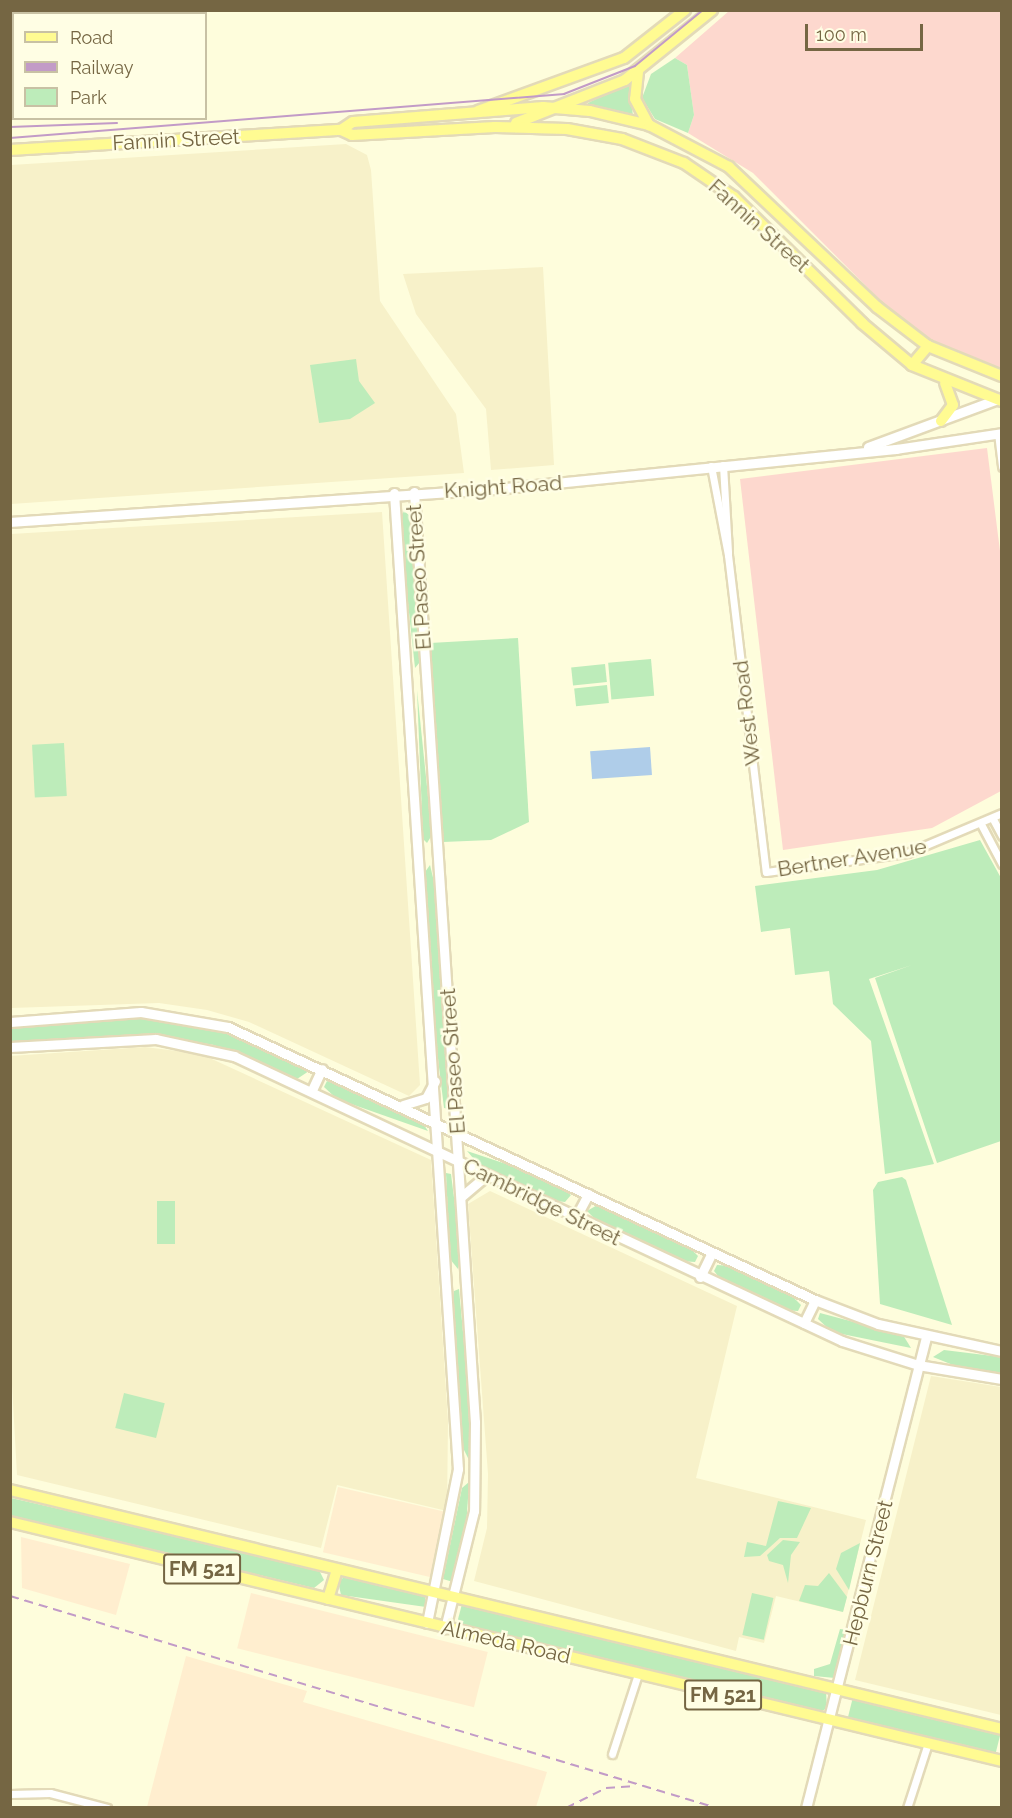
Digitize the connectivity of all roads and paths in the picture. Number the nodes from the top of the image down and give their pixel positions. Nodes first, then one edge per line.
1 (686, 10) edge
2 (712, 10) edge
3 (638, 72) junction
4 (562, 107) junction
5 (463, 116) junction
6 (649, 125) junction
7 (495, 127) junction
8 (341, 130) junction
9 (10, 150) edge
10 (928, 346) junction
11 (912, 365) junction
12 (1002, 376) edge
13 (945, 382) junction
14 (999, 400) edge
15 (941, 421) junction
16 (1000, 433) edge
17 (851, 452) junction
18 (723, 465) junction
19 (711, 466) junction
20 (1002, 467) edge
21 (414, 492) junction
22 (394, 493) junction
23 (10, 522) edge
24 (728, 555) junction
25 (426, 681) junction
26 (407, 683) junction
27 (1002, 813) edge
28 (993, 819) junction
29 (982, 826) junction
30 (1002, 836) edge
31 (419, 852) junction
32 (437, 854) junction
33 (1002, 864) edge
34 (766, 872) joint
35 (10, 1022) edge
36 (10, 1047) edge
37 (322, 1069) junction
38 (435, 1076) junction
39 (312, 1090) junction
40 (403, 1105) junction
41 (438, 1123) junction
42 (458, 1133) junction
43 (441, 1154) junction
44 (460, 1162) junction
45 (487, 1175) junction
46 (588, 1194) junction
47 (462, 1196) junction
48 (576, 1218) junction
49 (711, 1254) junction
50 (700, 1277) junction
51 (467, 1280) junction
52 (449, 1281) junction
53 (815, 1300) junction
54 (804, 1323) junction
55 (926, 1337) junction
56 (1002, 1351) edge
57 (918, 1365) junction
58 (1002, 1379) edge
59 (476, 1468) junction
60 (458, 1469) junction
61 (10, 1490) edge
62 (10, 1522) edge
63 (337, 1569) junction
64 (435, 1591) junction
65 (454, 1595) junction
66 (328, 1599) junction
67 (427, 1623) junction
68 (445, 1628) junction
69 (638, 1674) junction
70 (839, 1689) junction
71 (832, 1721) junction
72 (1002, 1729) edge
73 (928, 1743) junction
74 (612, 1754) dead end
75 (1002, 1761) edge
76 (10, 1794) edge
77 (107, 1808) edge
78 (806, 1808) edge
79 (907, 1808) edge

1 - 5 main road
2 - 3 main road
3 - 4 main road
3 - 6 main road
4 - 5 main road, Fannin Street
4 - 6 main road, Fannin Street
4 - 7 main road
5 - 8 main road, Fannin Street
6 - 10 main road, Fannin Street
7 - 8 main road, Fannin Street
7 - 11 main road, Fannin Street
8 - 9 main road, Fannin Street
10 - 11 main road
10 - 12 main road, Fannin Street
11 - 13 main road, Fannin Street
13 - 14 main road, Fannin Street
13 - 15 main road
14 - 15 street, Knight Road
15 - 17 street, Knight Road
16 - 17 street, Knight Road
16 - 20 street
17 - 18 street, Knight Road
18 - 19 street, Knight Road
18 - 24 street, West Road
19 - 21 street, Knight Road
19 - 24 street, West Road
21 - 22 street, Knight Road
21 - 25 street, El Paseo Street
22 - 23 street, Knight Road
22 - 26 street, El Paseo Street
24 - 34 street, West Road
25 - 26 street
25 - 32 street, El Paseo Street
26 - 31 street, El Paseo Street
27 - 28 street, Bertner Avenue
28 - 29 street, Bertner Avenue
28 - 30 street
29 - 33 street
29 - 34 street, Bertner Avenue
31 - 32 street
31 - 38 street, El Paseo Street
32 - 42 street, El Paseo Street
35 - 37 street, Cambridge Street
36 - 39 street, Cambridge Street
37 - 39 street
37 - 40 street, Cambridge Street
38 - 40 street
38 - 41 street, El Paseo Street
39 - 43 street, Cambridge Street
40 - 41 street, Cambridge Street
41 - 42 street, Cambridge Street
41 - 43 street, El Paseo Street
42 - 44 street, El Paseo Street
42 - 46 street, Cambridge Street
43 - 44 street, Cambridge Street
43 - 52 street, El Paseo Street
44 - 45 street, Cambridge Street
44 - 47 street, El Paseo Street
45 - 47 street
45 - 48 street, Cambridge Street
46 - 48 street
46 - 49 street, Cambridge Street
47 - 51 street, El Paseo Street
48 - 50 street, Cambridge Street
49 - 50 street
49 - 53 street, Cambridge Street
50 - 54 street, Cambridge Street
51 - 52 street
51 - 59 street, El Paseo Street
52 - 60 street, El Paseo Street
53 - 54 street
53 - 55 street, Cambridge Street
54 - 57 street, Cambridge Street
55 - 56 street, Cambridge Street
55 - 57 street, Hepburn Street
57 - 58 street, Cambridge Street
57 - 70 street, Hepburn Street
59 - 60 street
59 - 65 street, El Paseo Street
60 - 64 street, El Paseo Street
61 - 63 main road, Almeda Road / FM 521
62 - 66 main road, Almeda Road / FM 521
63 - 64 main road, Almeda Road / FM 521
63 - 66 main road
64 - 65 main road, Almeda Road / FM 521
64 - 67 street, El Paseo Street
65 - 68 street, El Paseo Street
65 - 70 main road, Almeda Road / FM 521
66 - 67 main road, Almeda Road / FM 521
67 - 68 main road, Almeda Road / FM 521
68 - 69 main road, Almeda Road / FM 521
69 - 71 main road, Almeda Road / FM 521
69 - 74 street
70 - 71 street, Hepburn Street
70 - 72 main road, Almeda Road / FM 521
71 - 73 main road, Almeda Road / FM 521
71 - 78 street, Hepburn Street
73 - 75 main road, Almeda Road / FM 521
73 - 79 street
76 - 77 street

